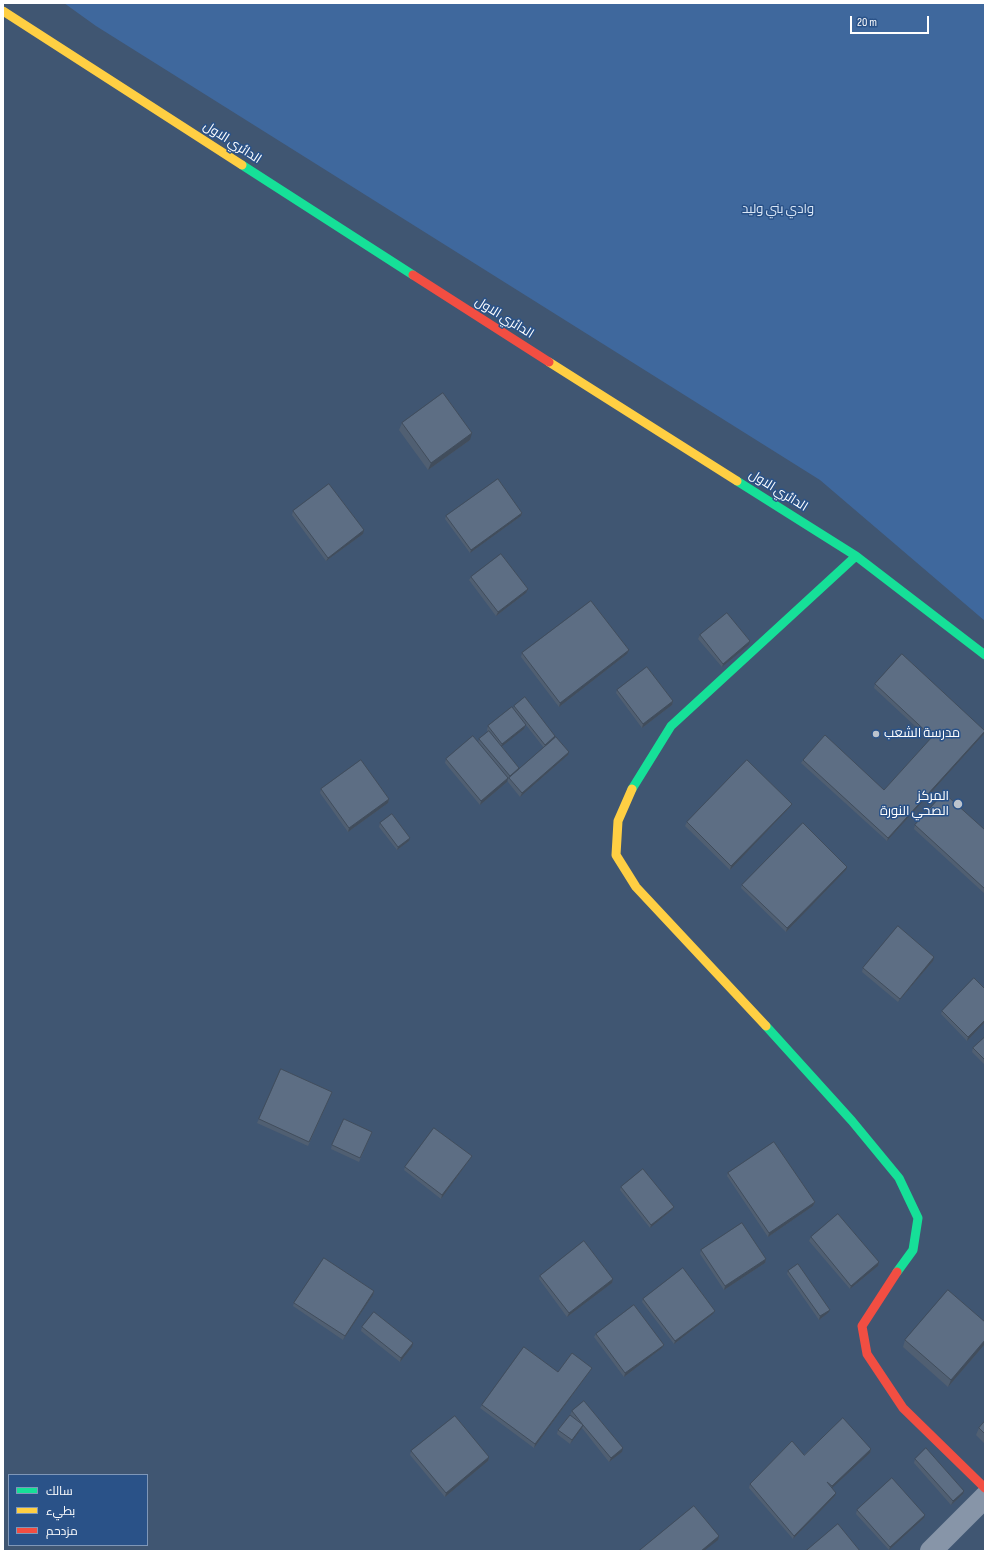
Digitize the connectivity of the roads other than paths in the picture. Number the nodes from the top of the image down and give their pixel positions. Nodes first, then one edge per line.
1 (3, 11) edge
2 (856, 556) junction
3 (985, 655) edge
4 (985, 1488) edge
5 (985, 1497) edge
6 (931, 1551) edge

1 - 2 street, الدائري الاول
2 - 3 street, الدائري الاول
2 - 4 street
5 - 6 street

